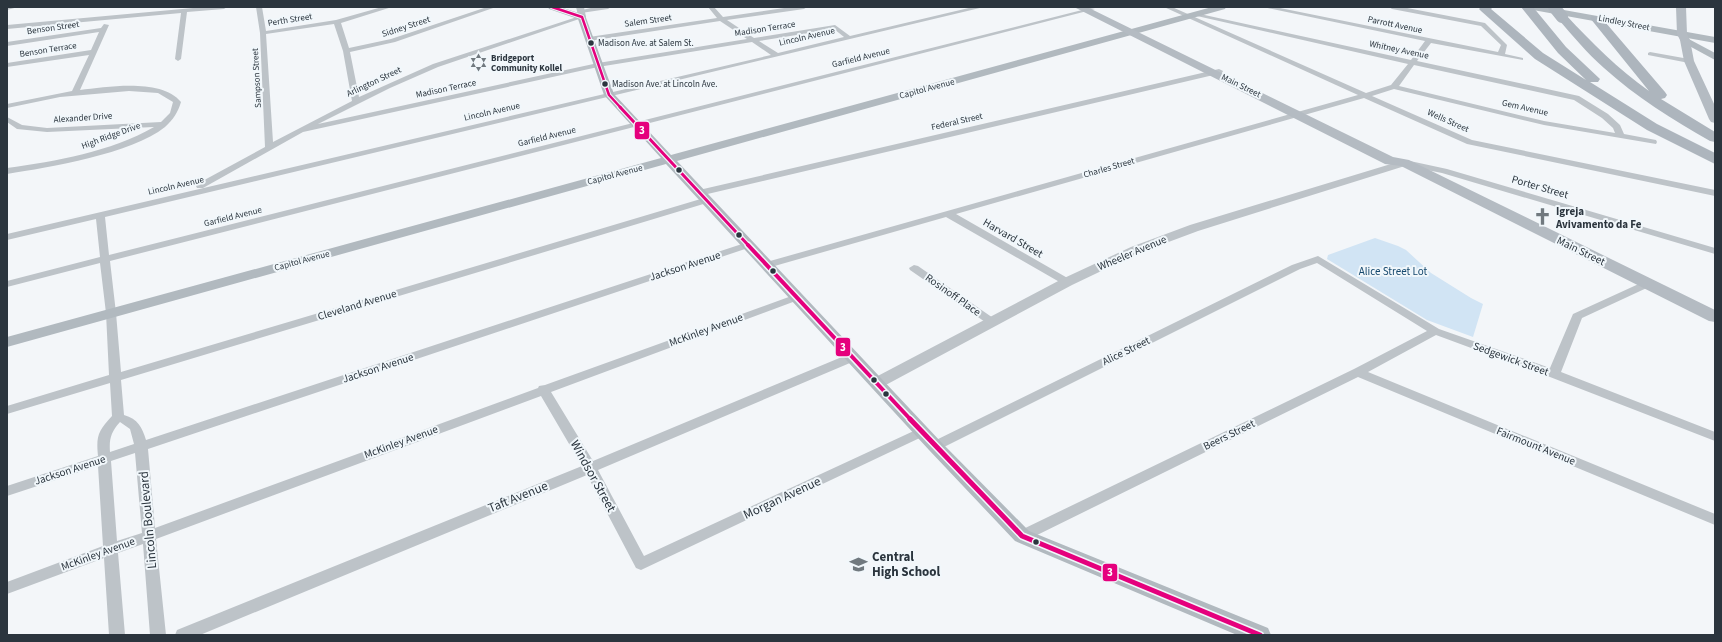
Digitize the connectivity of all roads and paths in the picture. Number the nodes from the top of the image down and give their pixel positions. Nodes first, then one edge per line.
1 (15, 7) edge
2 (163, 7) edge
3 (224, 7) edge
4 (260, 7) edge
5 (389, 7) edge
6 (493, 7) edge
7 (552, 7) edge
8 (608, 7) edge
9 (711, 7) edge
10 (804, 7) edge
11 (981, 7) edge
12 (1167, 7) edge
13 (1222, 7) edge
14 (1266, 7) edge
15 (1392, 7) edge
16 (1681, 7) edge
17 (7, 8) edge
18 (1086, 8) edge
19 (1484, 8) edge
20 (1531, 9) edge
21 (184, 12) junction
22 (581, 12) edge
23 (1558, 12) edge
24 (157, 14) junction
25 (1191, 16) junction
26 (111, 18) junction
27 (1596, 18) junction
28 (721, 19) junction
29 (1218, 20) junction
30 (337, 22) junction
31 (1203, 23) junction
32 (7, 27) edge
33 (102, 30) junction
34 (1135, 32) junction
35 (263, 33) junction
36 (1683, 37) junction
37 (849, 38) junction
38 (590, 39) junction
39 (754, 40) junction
40 (1715, 40) edge
41 (1429, 41) junction
42 (7, 44) edge
43 (346, 51) junction
44 (92, 52) junction
45 (1650, 54) dead end
46 (776, 55) junction
47 (1501, 55) junction
48 (1715, 58) edge
49 (178, 59) dead end
50 (1521, 59) dead end
51 (1689, 59) junction
52 (1413, 62) junction
53 (7, 65) edge
54 (598, 65) junction
55 (1216, 72) junction
56 (1394, 87) junction
57 (75, 92) junction
58 (609, 95) junction
59 (1366, 95) junction
60 (356, 101) junction
61 (7, 106) edge
62 (1302, 113) junction
63 (7, 119) edge
64 (1715, 119) edge
65 (164, 124) junction
66 (636, 125) junction
67 (303, 130) junction
68 (1620, 136) junction
69 (1711, 136) edge
70 (1653, 142) dead end
71 (269, 148) junction
72 (1715, 159) edge
73 (669, 160) junction
74 (1404, 163) junction
75 (7, 171) edge
76 (187, 193) junction
77 (1715, 193) edge
78 (703, 196) junction
79 (948, 214) junction
80 (100, 215) junction
81 (7, 237) edge
82 (748, 245) junction
83 (1715, 250) edge
84 (105, 259) junction
85 (1318, 259) joint
86 (767, 265) junction
87 (914, 268) dead end
88 (1067, 282) junction
89 (7, 284) edge
90 (1647, 284) junction
91 (796, 297) junction
92 (111, 313) junction
93 (1715, 316) edge
94 (992, 322) junction
95 (1435, 331) junction
96 (7, 342) edge
97 (853, 357) junction
98 (1358, 372) junction
99 (1554, 374) junction
100 (116, 377) junction
101 (877, 383) junction
102 (544, 389) junction
103 (7, 410) edge
104 (118, 417) junction
105 (922, 432) junction
106 (1715, 437) edge
107 (935, 446) junction
108 (141, 447) junction
109 (104, 459) junction
110 (590, 468) junction
111 (7, 491) edge
112 (1715, 520) edge
113 (150, 535) junction
114 (1022, 536) junction
115 (110, 550) junction
116 (641, 564) joint
117 (7, 588) edge
118 (117, 635) edge
119 (158, 635) edge
120 (183, 635) edge
121 (1260, 635) edge

1 - 17 street
2 - 24 street
3 - 21 street
4 - 35 street, Sampson Street
5 - 30 street, Perth Street
6 - 43 street, Sidney Street
7 - 22 main road
8 - 22 street, Arlington Street
9 - 28 street
10 - 28 street, Salem Street
11 - 37 street, Lincoln Avenue
12 - 25 street
13 - 25 main road, Capitol Avenue
14 - 41 street, Parrott Avenue
15 - 47 street
16 - 36 main road
18 - 34 main road, Main Street
18 - 66 street, Garfield Avenue
19 - 72 highway
20 - 27 main road, Lindley Street
20 - 72 highway
21 - 24 street
21 - 49 street
22 - 38 main road
22 - 60 street, Arlington Street
23 - 69 highway
24 - 26 street
25 - 29 street, Whitney Avenue
25 - 31 street, Wells Street
25 - 34 main road, Capitol Avenue
26 - 32 street
26 - 33 street
27 - 36 main road, Lindley Street
27 - 69 highway
28 - 38 street, Salem Street
28 - 39 street
29 - 31 street, Whitney Avenue
29 - 52 street, Whitney Avenue
30 - 35 street, Perth Street
30 - 43 street
31 - 59 street, Wells Street
33 - 42 street, Benson Street
33 - 44 street
34 - 55 main road, Main Street
34 - 73 main road, Capitol Avenue
35 - 71 street, Sampson Street
36 - 40 main road, Lindley Street
36 - 48 main road
36 - 51 main road
37 - 39 street, Madison Terrace
37 - 46 street, Lincoln Avenue
38 - 54 main road
39 - 46 street
39 - 54 street, Madison Terrace
41 - 47 street, Parrott Avenue
41 - 52 street
43 - 60 street
44 - 53 street, Benson Terrace
44 - 57 street
45 - 51 street
46 - 58 street, Lincoln Avenue
47 - 50 street, Parrott Avenue
48 - 51 main road
51 - 64 main road
52 - 56 street
52 - 68 street, Whitney Avenue
54 - 58 main road
54 - 67 street, Madison Terrace
55 - 62 main road, Main Street
55 - 78 street, Federal Street
56 - 59 street, Charles Street
56 - 68 street, Gem Avenue
57 - 61 street, High Ridge Drive
57 - 65 street, High Ridge Drive
58 - 66 main road
58 - 76 street, Lincoln Avenue
59 - 62 street, Charles Street
59 - 77 street, Wells Street
60 - 67 street, Arlington Street
62 - 74 main road, Main Street
62 - 79 street, Charles Street
63 - 65 street, Alexander Drive
65 - 75 street, High Ridge Drive
66 - 73 main road
66 - 84 street, Garfield Avenue
67 - 71 street, Arlington Street
68 - 70 street, Gem Avenue
71 - 76 street, Arlington Street
73 - 78 main road
73 - 92 main road, Capitol Avenue
74 - 83 street, Porter Street
74 - 88 street, Wheeler Avenue
74 - 90 main road, Main Street
76 - 80 street, Lincoln Avenue
78 - 82 main road
78 - 100 street, Cleveland Avenue
79 - 86 street, Charles Street
79 - 88 street, Harvard Street
80 - 81 street, Lincoln Avenue
80 - 84 street
82 - 86 main road
82 - 108 street, Jackson Avenue
84 - 89 street, Garfield Avenue
84 - 92 street
85 - 95 street, Sedgewick Street
85 - 107 street, Alice Street
86 - 91 main road
87 - 94 street, Rosinoff Place
88 - 94 street, Wheeler Avenue
90 - 93 main road, Main Street
90 - 99 street
91 - 97 main road
91 - 102 street, McKinley Avenue
92 - 96 main road, Capitol Avenue
92 - 100 street
94 - 101 street, Wheeler Avenue
95 - 98 street, Beers Street
95 - 99 street, Sedgewick Street
97 - 101 main road
97 - 110 street, Taft Avenue
98 - 112 street, Fairmount Avenue
98 - 114 street, Beers Street
99 - 106 street, Sedgewick Street
100 - 103 street, Cleveland Avenue
100 - 104 street
101 - 105 main road
102 - 110 street, Windsor Street
102 - 113 street, McKinley Avenue
104 - 108 street, Lincoln Boulevard
104 - 109 street
105 - 107 main road
105 - 116 street, Morgan Avenue
107 - 114 main road
108 - 109 street, Jackson Avenue
108 - 113 street, Lincoln Boulevard
109 - 111 street, Jackson Avenue
109 - 115 street
110 - 116 street, Windsor Street
110 - 120 street, Taft Avenue
113 - 115 street, McKinley Avenue
113 - 119 street, Lincoln Boulevard
114 - 121 main road
115 - 117 street, McKinley Avenue
115 - 118 street

